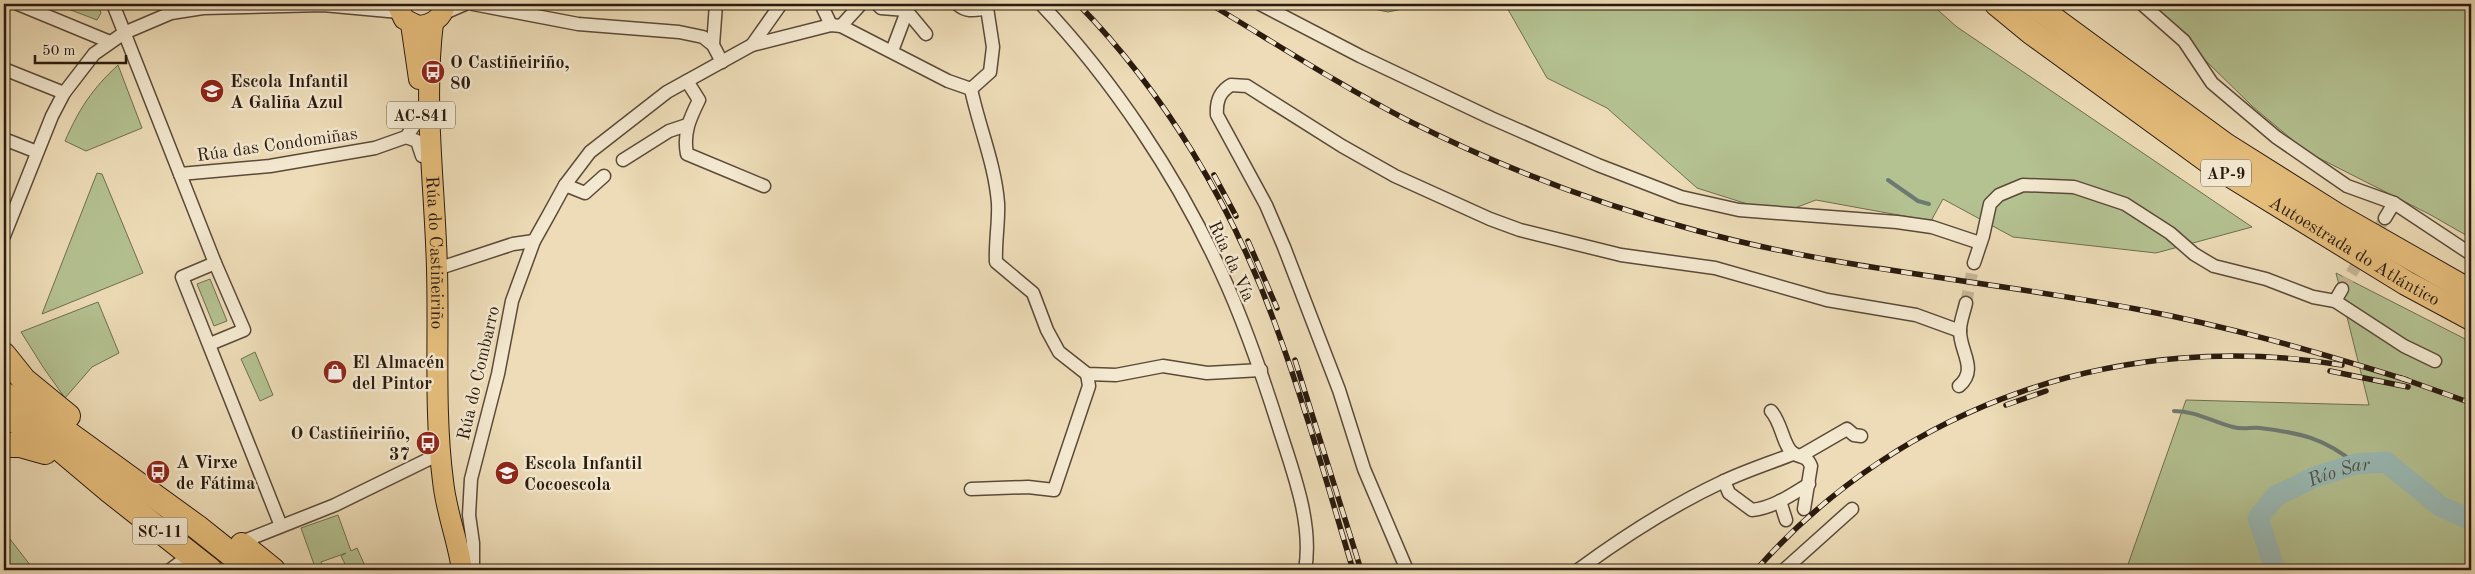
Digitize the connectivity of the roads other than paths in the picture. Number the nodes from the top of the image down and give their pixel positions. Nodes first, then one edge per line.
1 (18, 4) edge
2 (113, 4) edge
3 (326, 4) edge
4 (465, 4) edge
5 (473, 4) edge
6 (716, 4) edge
7 (781, 4) edge
8 (821, 4) edge
9 (861, 4) edge
10 (877, 4) edge
11 (957, 4) edge
12 (1041, 4) edge
13 (1260, 4) edge
14 (1997, 4) edge
15 (2033, 4) edge
16 (2142, 4) edge
17 (251, 5) edge
18 (988, 6) edge
19 (181, 7) edge
20 (908, 7) edge
21 (402, 13) edge
22 (440, 14) edge
23 (836, 26) junction
24 (124, 33) junction
25 (926, 34) dead end
26 (110, 42) junction
27 (713, 45) junction
28 (752, 45) junction
29 (892, 51) junction
30 (722, 62) junction
31 (4, 68) edge
32 (687, 81) junction
33 (971, 89) junction
34 (64, 92) junction
35 (421, 116) junction
36 (687, 125) junction
37 (406, 137) junction
38 (4, 139) edge
39 (37, 152) junction
40 (422, 156) junction
41 (623, 160) dead end
42 (180, 174) junction
43 (604, 176) dead end
44 (565, 185) junction
45 (764, 186) dead end
46 (2394, 203) junction
47 (424, 207) junction
48 (8, 211) edge
49 (2385, 218) tunnel mouth
50 (4, 236) edge
51 (1982, 240) junction
52 (534, 241) junction
53 (2471, 254) edge
54 (435, 260) junction
55 (215, 263) junction
56 (1974, 263) tunnel mouth
57 (2342, 289) tunnel mouth
58 (2471, 292) edge
59 (428, 293) junction
60 (2335, 301) junction
61 (1966, 303) tunnel mouth
62 (2471, 318) edge
63 (1960, 331) junction
64 (210, 344) junction
65 (4, 355) edge
66 (2435, 361) dead end
67 (1261, 370) junction
68 (1087, 374) junction
69 (1959, 386) dead end
70 (1771, 411) dead end
71 (7, 412) edge
72 (1861, 436) dead end
73 (48, 437) junction
74 (4, 445) edge
75 (1798, 455) junction
76 (433, 457) junction
77 (131, 465) junction
78 (1724, 481) junction
79 (1809, 484) junction
80 (971, 489) dead end
81 (1780, 501) junction
82 (1804, 509) dead end
83 (1852, 509) dead end
84 (1786, 520) dead end
85 (281, 526) junction
86 (239, 543) junction
87 (190, 555) junction
88 (170, 570) edge
89 (210, 570) edge
90 (231, 570) edge
91 (251, 570) edge
92 (273, 570) edge
93 (453, 570) edge
94 (462, 570) edge
95 (473, 570) edge
96 (1305, 570) edge
97 (1407, 570) edge
98 (1578, 570) edge
99 (1784, 570) edge

1 - 26 street
2 - 24 street
3 - 17 street
3 - 21 street
4 - 22 street
5 - 27 street
6 - 27 street
7 - 28 street, Rúa do Combarro
8 - 23 street
9 - 23 street
10 - 20 street
11 - 18 street
12 - 67 street, Rúa da Vía
13 - 51 street
14 - 62 highway, Autoestrada do Atlántico / AP-9
15 - 58 highway, Autoestrada do Atlántico / AP-9
16 - 46 street
17 - 19 street
18 - 33 street
19 - 24 street
20 - 25 street
20 - 29 street
21 - 22 main road
21 - 35 main road, Rúa do Castiñeiriño / AC-841
22 - 54 main road, Rúa do Castiñeiriño / AC-841
23 - 28 street
23 - 29 street
24 - 26 street
24 - 42 street
26 - 34 street
27 - 30 street
28 - 30 street, Rúa do Combarro
29 - 33 street
30 - 32 street, Rúa do Combarro
31 - 34 street
32 - 36 street
32 - 44 street, Rúa do Combarro
33 - 68 street
34 - 39 street
35 - 37 street
35 - 40 main road, Rúa do Castiñeiriño / AC-841
36 - 41 street
36 - 45 street
37 - 40 street
37 - 42 street, Rúa das Condomiñas
38 - 39 street
39 - 48 street
40 - 47 main road, Rúa do Castiñeiriño / AC-841
42 - 55 street
43 - 44 street
44 - 52 street, Rúa do Combarro
46 - 49 street
46 - 53 street
47 - 54 main road
47 - 59 main road, Rúa do Castiñeiriño / AC-841
48 - 50 street
51 - 56 street
51 - 60 street
52 - 54 street
52 - 95 street, Rúa do Combarro
54 - 59 main road
54 - 94 main road, Rúa do Castiñeiriño / AC-841
55 - 64 street
55 - 64 street
57 - 60 street
59 - 76 main road, Rúa do Castiñeiriño / AC-841
60 - 66 street
61 - 63 street
63 - 69 street
63 - 97 street
64 - 85 street
65 - 77 highway
67 - 68 street
67 - 96 street, Rúa da Vía
68 - 80 street
70 - 75 street
71 - 73 highway, SC-11
71 - 73 highway
72 - 75 street
73 - 74 highway
73 - 77 highway
73 - 87 highway, SC-11
73 - 90 highway, SC-11
73 - 91 highway, SC-11
75 - 78 street
75 - 79 street
76 - 85 street
76 - 93 main road, Rúa do Castiñeiriño / AC-841
77 - 86 highway
78 - 81 street
78 - 98 street
79 - 81 street
79 - 82 street
81 - 84 street
83 - 99 street
85 - 86 street
86 - 92 highway
87 - 88 street
87 - 89 highway, SC-11

